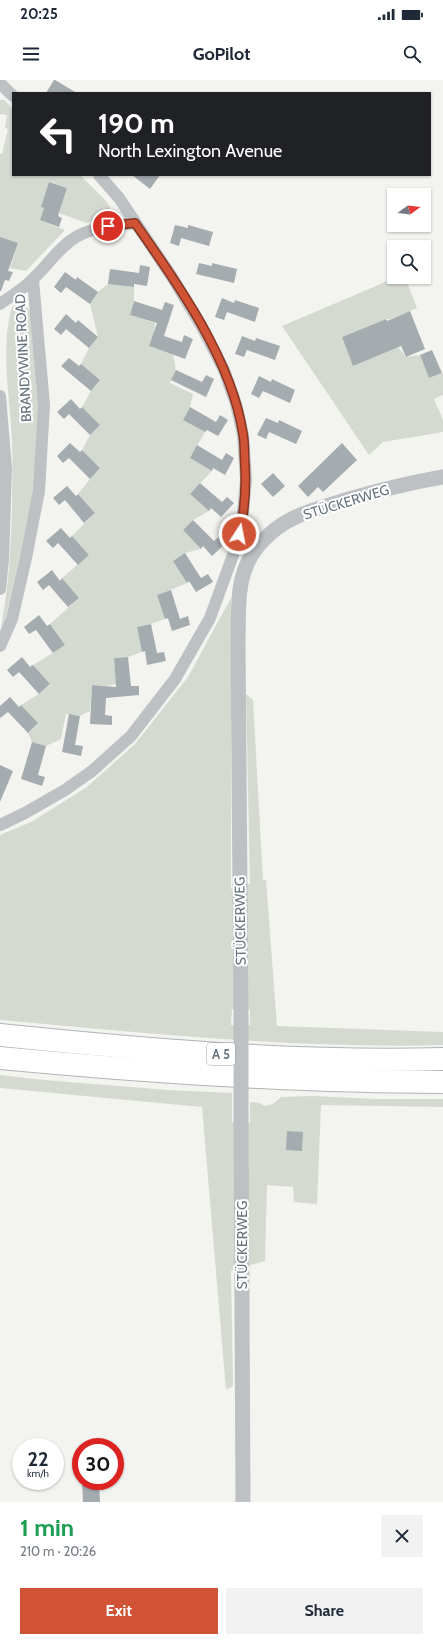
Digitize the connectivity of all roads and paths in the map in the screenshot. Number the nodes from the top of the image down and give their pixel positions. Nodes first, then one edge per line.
1 (0, 84) edge
2 (12, 95) edge
3 (100, 176) edge
4 (135, 223) junction
5 (33, 280) junction
6 (0, 304) edge
7 (0, 396) edge
8 (443, 477) edge
9 (0, 589) edge
10 (0, 646) edge
11 (0, 825) edge
12 (0, 1035) edge
13 (0, 1058) edge
14 (443, 1059) edge
15 (443, 1082) edge
16 (243, 1502) edge

1 - 2 street
3 - 4 street
4 - 5 street
4 - 11 street
5 - 6 street
5 - 10 street, BRANDYWINE ROAD
7 - 9 street, BRANDYWINE ROAD
8 - 16 street, STÜCKERWEG, bridge
12 - 14 highway, A 5
13 - 15 highway, A 5

